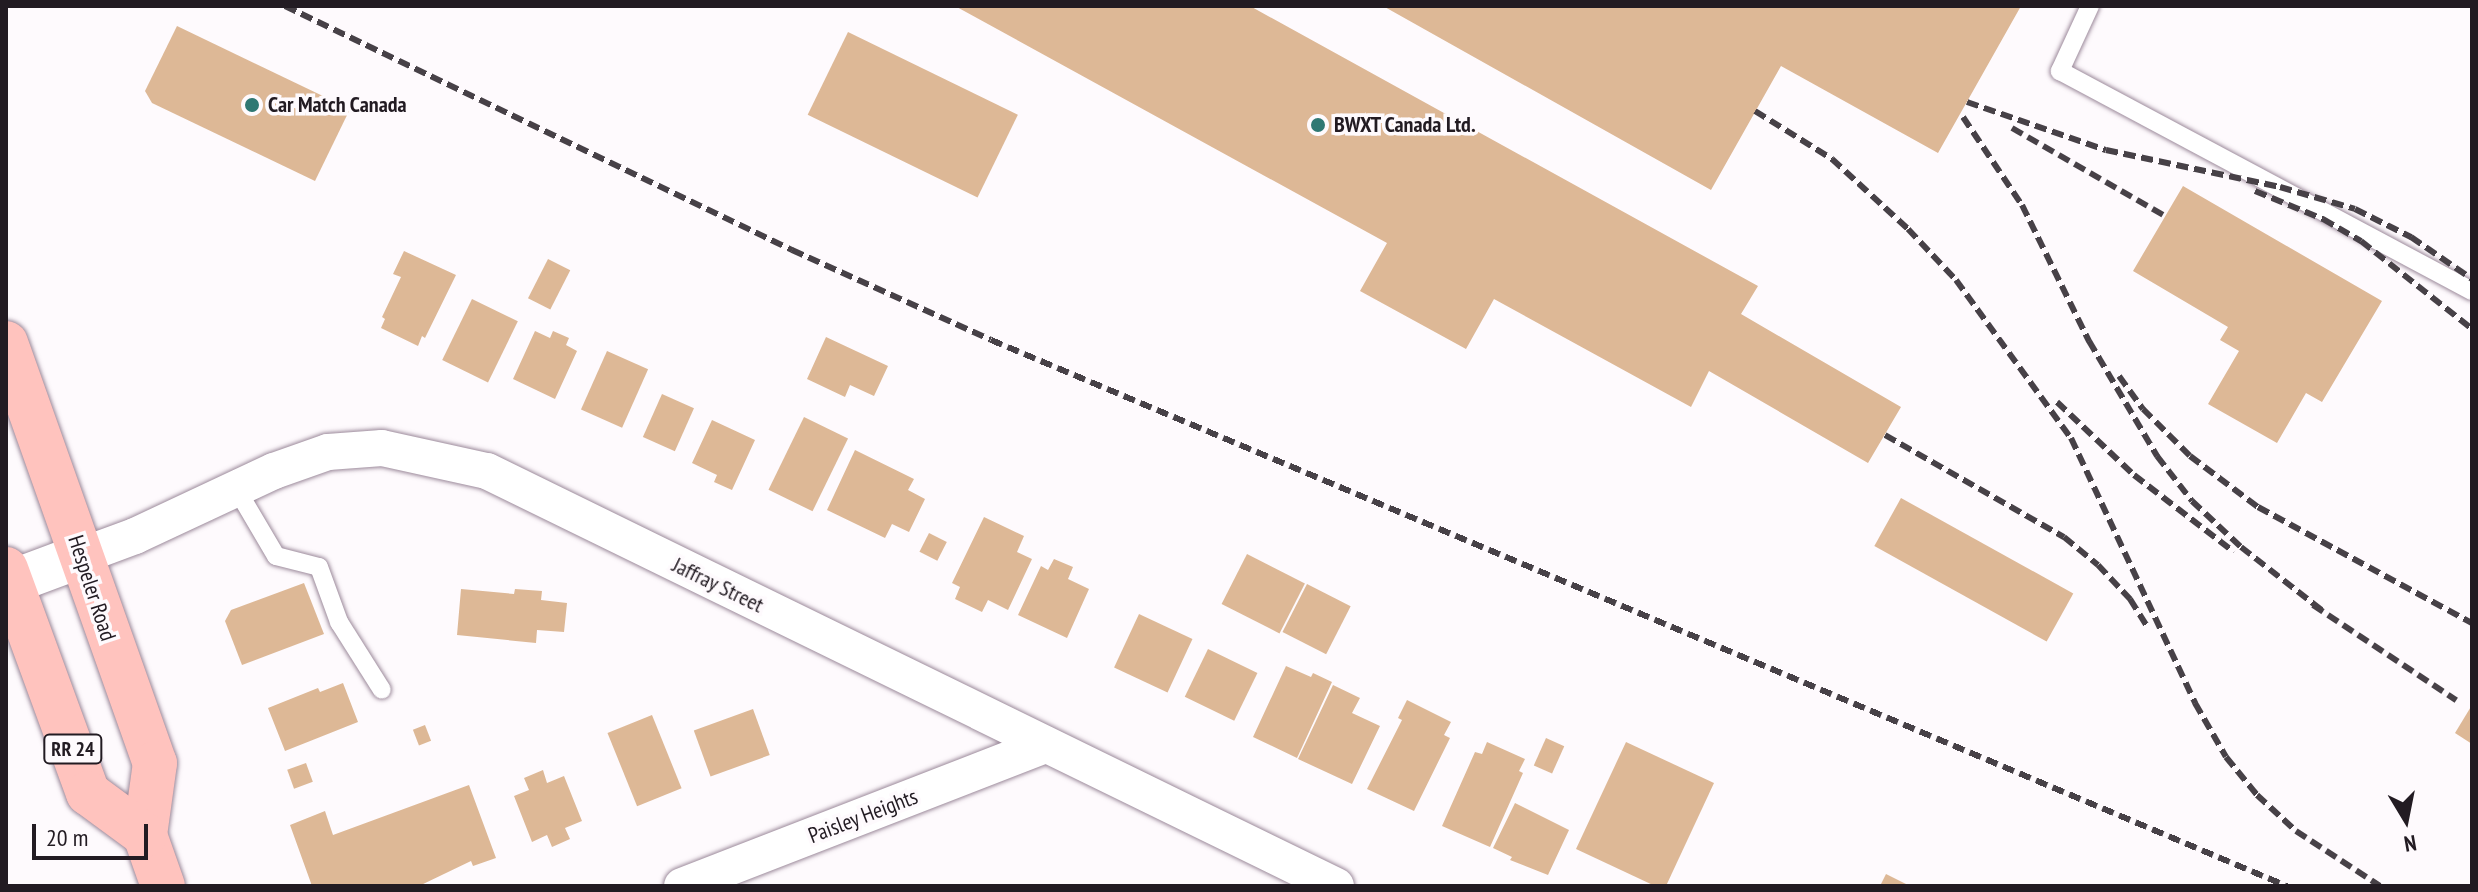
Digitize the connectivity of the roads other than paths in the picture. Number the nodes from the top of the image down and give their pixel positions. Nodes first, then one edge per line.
1 (2090, 6) edge
2 (2472, 291) edge
3 (6, 343) edge
4 (236, 488) junction
5 (81, 556) junction
6 (8, 579) edge
7 (382, 690) dead end
8 (1045, 745) junction
9 (145, 835) junction
10 (163, 886) edge
11 (682, 886) edge
12 (1336, 886) edge

1 - 2 lane
3 - 5 main road, Hespeler Road
4 - 5 street, Jaffray Street
4 - 7 lane
4 - 8 street, Jaffray Street
5 - 6 street
5 - 9 main road, Hespeler Road
6 - 9 main road, RR 24
8 - 11 street, Paisley Heights
8 - 12 street, Jaffray Street
9 - 10 main road, Hespeler Road

